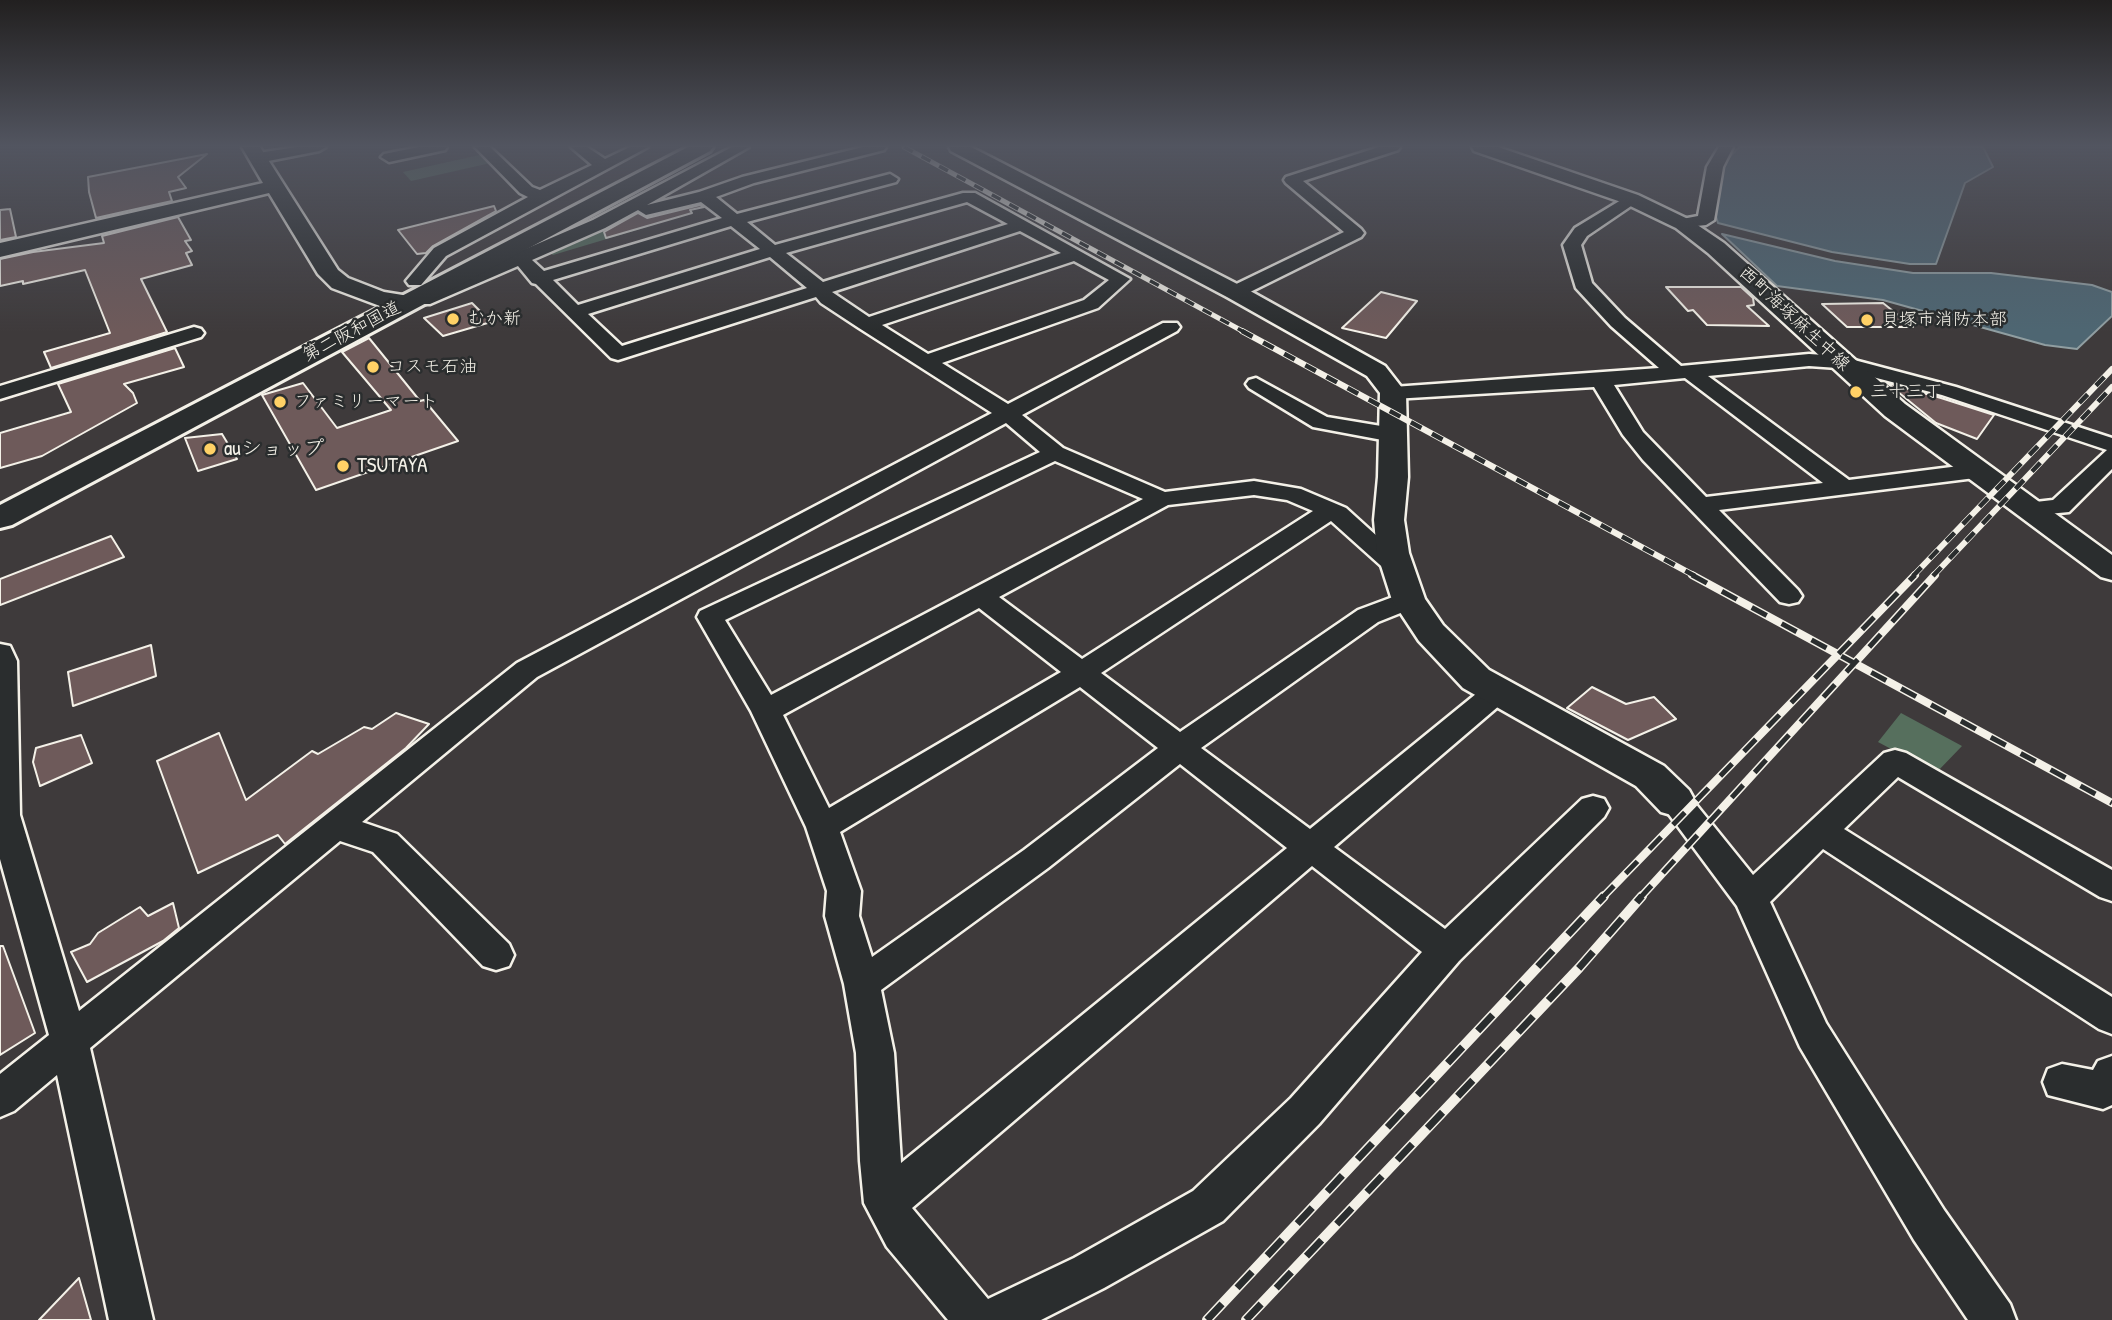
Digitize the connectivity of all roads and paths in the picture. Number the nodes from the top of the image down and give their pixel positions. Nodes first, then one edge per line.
1 (177, 209) edge
2 (288, 209) edge
3 (540, 209) edge
4 (585, 209) edge
5 (720, 209) edge
6 (777, 209) edge
7 (923, 209) edge
8 (992, 209) edge
9 (1077, 209) edge
10 (1326, 209) edge
11 (1616, 209) edge
12 (1651, 209) edge
13 (1708, 209) edge
14 (734, 220) junction
15 (1684, 224) junction
16 (1022, 225) junction
17 (0, 250) edge
18 (772, 251) junction
19 (515, 254) junction
20 (1076, 254) junction
21 (538, 279) junction
22 (820, 289) junction
23 (1235, 292) junction
24 (401, 294) junction
25 (574, 312) junction
26 (866, 324) junction
27 (1170, 327) dead end
28 (194, 333) dead end
29 (925, 362) junction
30 (1839, 362) junction
31 (1683, 373) junction
32 (1601, 380) junction
33 (1256, 384) dead end
34 (0, 393) edge
35 (1393, 393) junction
36 (1007, 413) junction
37 (1393, 435) junction
38 (2112, 445) edge
39 (1055, 453) junction
40 (2112, 456) edge
41 (1975, 471) junction
42 (1844, 487) junction
43 (0, 493) edge
44 (1162, 499) junction
45 (1701, 505) junction
46 (2028, 509) junction
47 (1331, 510) junction
48 (0, 517) edge
49 (1398, 567) junction
50 (2112, 570) edge
51 (980, 596) junction
52 (1789, 596) dead end
53 (1409, 600) junction
54 (0, 653) edge
55 (1081, 673) junction
56 (1497, 692) junction
57 (766, 711) junction
58 (1179, 748) junction
59 (1675, 801) joint
60 (1593, 808) dead end
61 (334, 826) junction
62 (822, 827) junction
63 (1822, 832) junction
64 (1311, 848) junction
65 (2112, 887) edge
66 (1751, 898) junction
67 (1446, 950) junction
68 (496, 955) dead end
69 (862, 984) junction
70 (2112, 1017) edge
71 (69, 1041) junction
72 (2112, 1074) edge
73 (2062, 1082) dead end
74 (0, 1098) edge
75 (885, 1203) junction
76 (131, 1320) edge
77 (977, 1320) edge
78 (993, 1320) edge
79 (1994, 1320) edge

1 - 17 street
2 - 24 street
3 - 24 highway, 第二阪和国道
4 - 19 highway, 第二阪和国道
5 - 14 street
6 - 14 street
7 - 18 street
8 - 16 street
9 - 23 street
10 - 23 street
11 - 31 street
12 - 15 street, 西町海塚麻生中線
13 - 15 street
14 - 18 street
14 - 21 street
15 - 30 street, 西町海塚麻生中線
16 - 20 street
16 - 22 street
18 - 22 street
18 - 25 street
19 - 21 street
19 - 24 highway, 第二阪和国道
20 - 26 street
20 - 29 street
21 - 25 street
22 - 25 street
22 - 26 street
23 - 35 street
24 - 43 highway, 第二阪和国道
24 - 48 highway, 第二阪和国道
26 - 29 street
27 - 36 street
28 - 34 street
29 - 36 street
30 - 31 street
30 - 38 street
30 - 41 street, 西町海塚麻生中線
31 - 32 street
31 - 42 street
32 - 35 street
32 - 45 street
33 - 37 street
35 - 37 street
36 - 39 street
36 - 61 street
37 - 49 street
39 - 44 street
39 - 57 street
40 - 46 street
41 - 42 street
41 - 46 street, 西町海塚麻生中線
42 - 45 street
44 - 47 street
44 - 51 street
45 - 52 street
46 - 50 street, 西町海塚麻生中線
47 - 49 street
47 - 55 street
49 - 53 street
51 - 55 street
51 - 57 street
53 - 56 street
53 - 58 street
54 - 71 street
55 - 58 street
55 - 62 street
56 - 59 street
56 - 64 street
57 - 62 street
58 - 64 street
58 - 69 street
59 - 66 street
60 - 67 street
61 - 68 street
61 - 71 street
62 - 69 street
63 - 65 street
63 - 66 street
63 - 70 street
64 - 67 street
64 - 75 street
66 - 79 street
67 - 78 street
69 - 75 street
71 - 74 street
71 - 76 street
72 - 73 street
75 - 77 street

